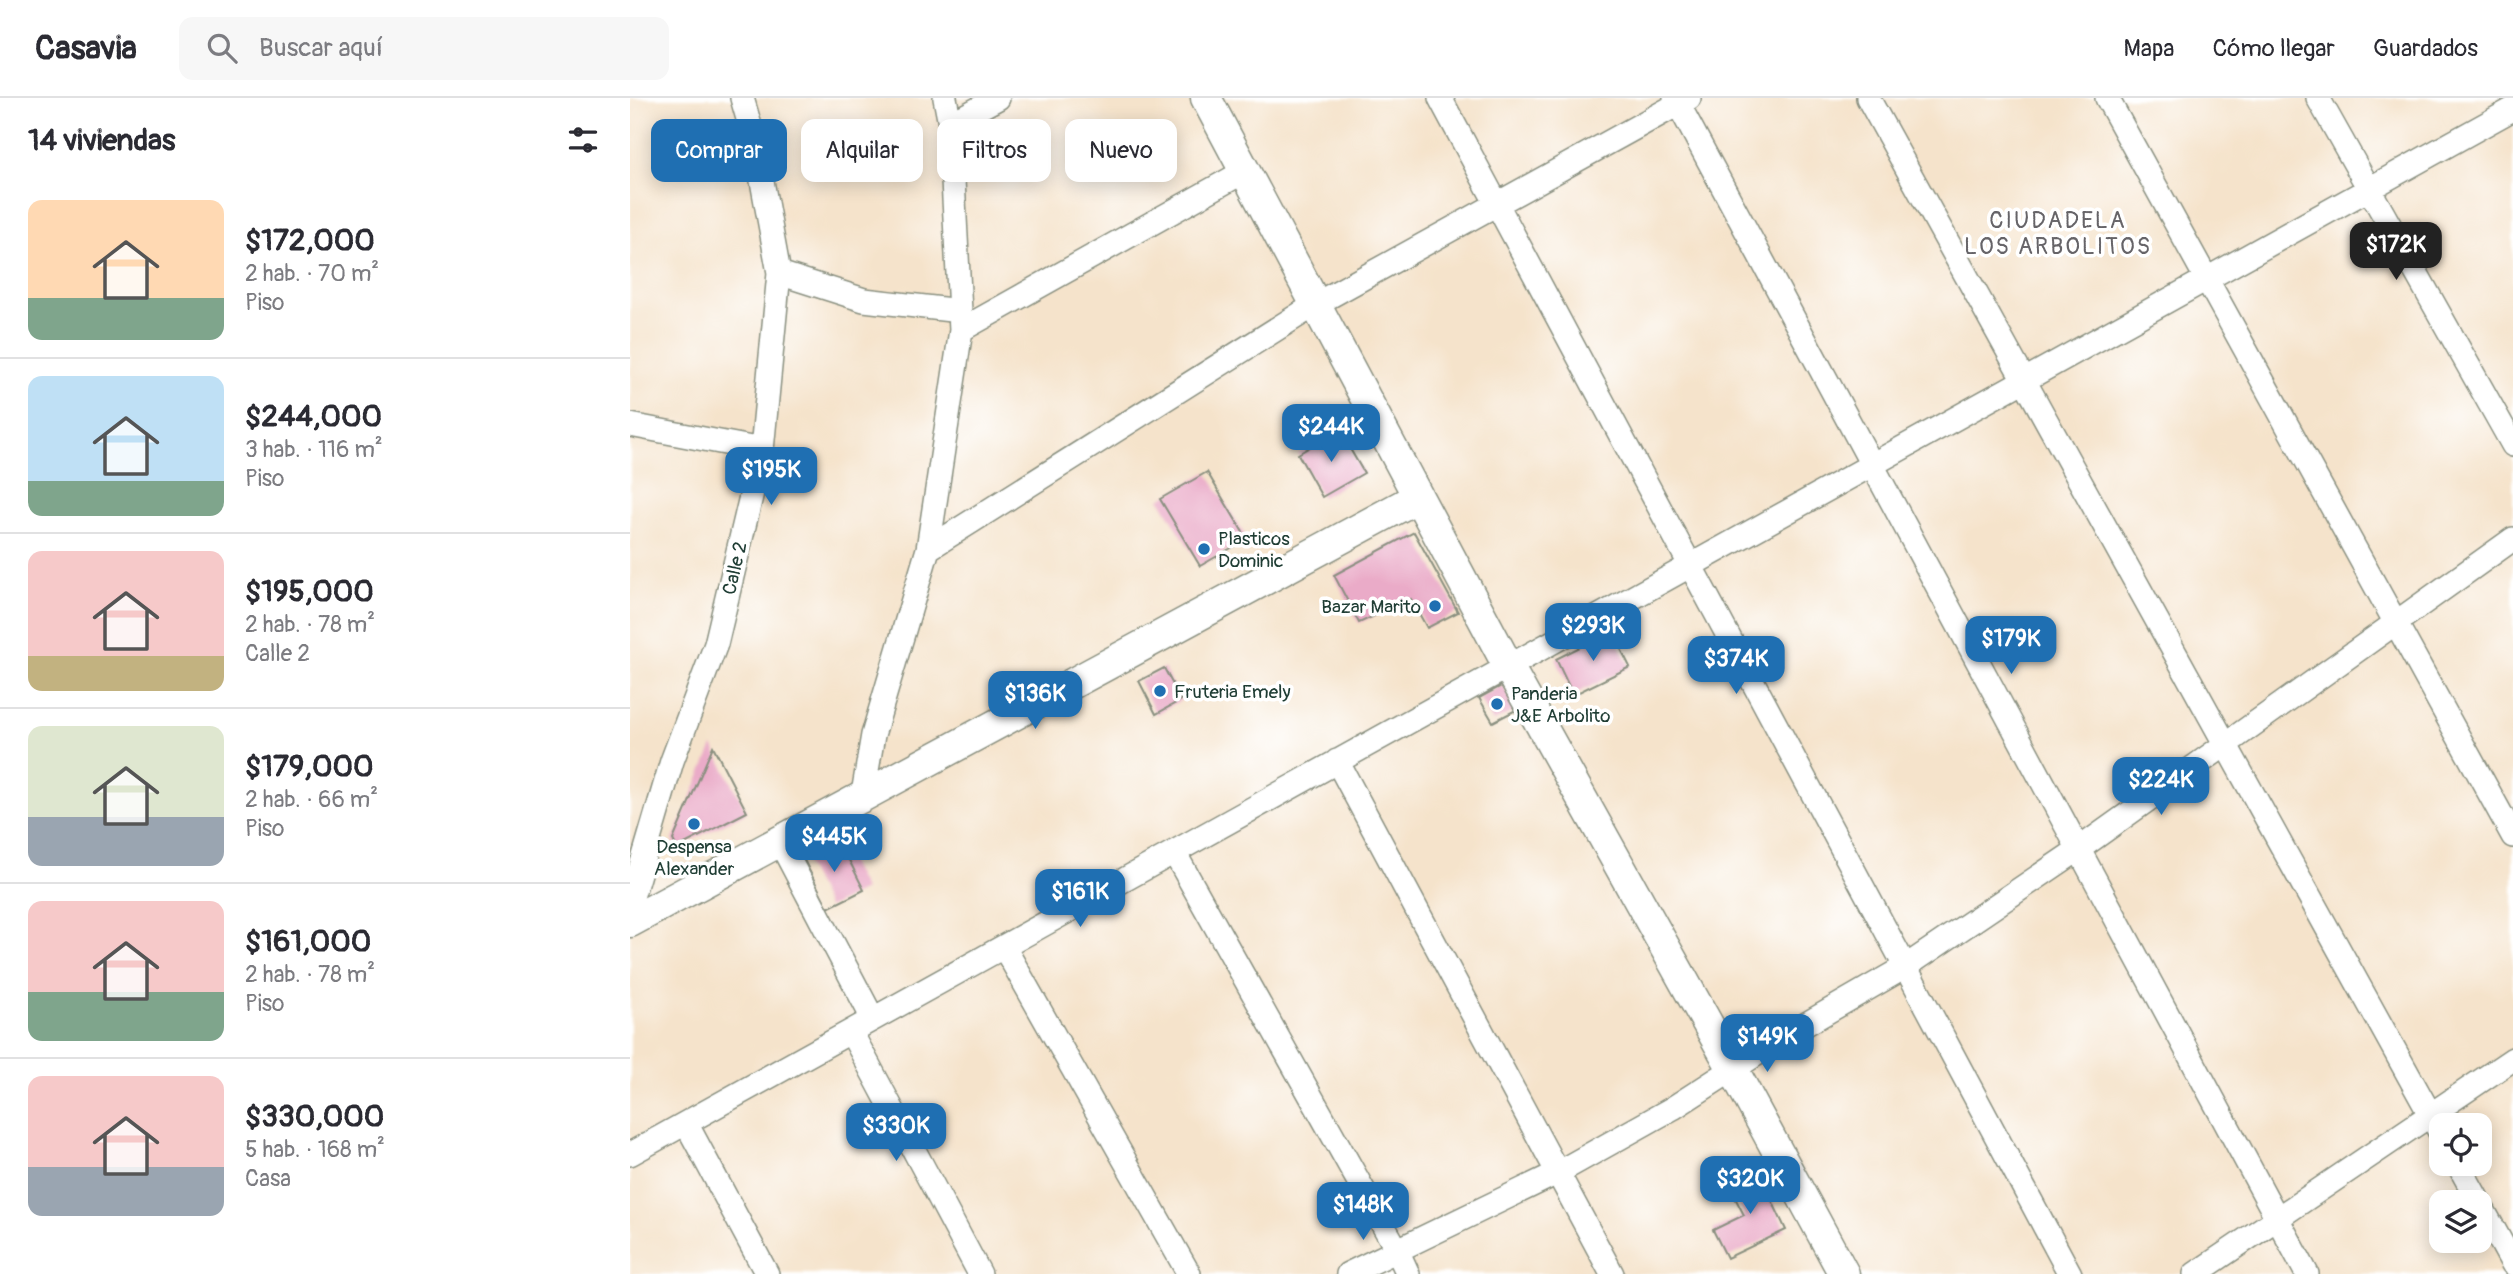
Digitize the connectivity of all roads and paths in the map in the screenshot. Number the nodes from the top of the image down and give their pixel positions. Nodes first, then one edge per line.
1 (742, 98) edge
2 (945, 98) edge
3 (998, 98) edge
4 (1206, 98) edge
5 (1440, 98) edge
6 (1868, 98) edge
7 (2107, 98) edge
8 (2318, 98) edge
9 (1681, 100) edge
10 (2513, 109) edge
11 (949, 119) edge
12 (959, 119) edge
13 (1245, 171) junction
14 (953, 182) edge
15 (2369, 189) junction
16 (1497, 205) junction
17 (779, 273) junction
18 (2207, 279) junction
19 (1315, 304) junction
20 (961, 321) junction
21 (2024, 380) junction
22 (630, 425) edge
23 (2513, 445) edge
24 (762, 450) junction
25 (1872, 464) junction
26 (1418, 497) junction
27 (2513, 539) edge
28 (928, 549) junction
29 (1690, 565) junction
30 (2396, 623) junction
31 (1508, 666) junction
32 (2226, 744) junction
33 (1337, 761) junction
34 (863, 794) junction
35 (2513, 836) edge
36 (780, 842) junction
37 (2079, 849) junction
38 (1174, 852) junction
39 (630, 904) edge
40 (630, 922) edge
41 (1004, 947) junction
42 (1905, 967) junction
43 (873, 1019) junction
44 (850, 1032) junction
45 (2513, 1059) edge
46 (1734, 1070) junction
47 (2430, 1113) edge
48 (2449, 1113) edge
49 (686, 1123) junction
50 (2429, 1128) edge
51 (630, 1154) edge
52 (1557, 1173) junction
53 (2277, 1218) junction
54 (2492, 1226) edge
55 (1397, 1250) junction
56 (2513, 1264) edge
57 (767, 1274) edge
58 (979, 1274) edge
59 (1189, 1274) edge
60 (1348, 1274) edge
61 (1408, 1274) edge
62 (1612, 1274) edge
63 (1844, 1274) edge
64 (2070, 1274) edge
65 (2196, 1274) edge
66 (2307, 1274) edge

1 - 17 street, Calle 2
2 - 11 street
3 - 12 street
4 - 13 street
5 - 16 street
6 - 21 street
7 - 18 street
8 - 15 street
9 - 16 street
9 - 25 street
10 - 15 street
13 - 19 street
13 - 20 street
14 - 20 street
15 - 18 street
15 - 23 street
16 - 19 street
16 - 29 street
17 - 20 street
17 - 24 street, Calle 2
18 - 21 street
18 - 30 street
19 - 26 street
19 - 28 street
20 - 28 street
21 - 25 street
21 - 32 street
22 - 24 street
24 - 39 street, Calle 2
25 - 29 street
25 - 37 street
26 - 31 street
26 - 34 street
27 - 30 street
28 - 34 street
29 - 31 street
29 - 42 street
30 - 32 street
30 - 35 street
31 - 33 street
31 - 46 street
32 - 37 street
32 - 47 street
33 - 38 street
33 - 52 street
34 - 36 street
36 - 40 street
36 - 43 street
37 - 42 street
37 - 53 street
38 - 41 street
38 - 55 street
41 - 43 street
41 - 59 street
42 - 46 street
42 - 64 street
43 - 44 street
44 - 49 street
44 - 58 street
45 - 48 street
46 - 52 street
46 - 63 street
49 - 51 street
49 - 57 street
50 - 53 street
52 - 55 street
52 - 62 street
53 - 65 street
53 - 66 street
54 - 56 street
55 - 60 street
55 - 61 street

